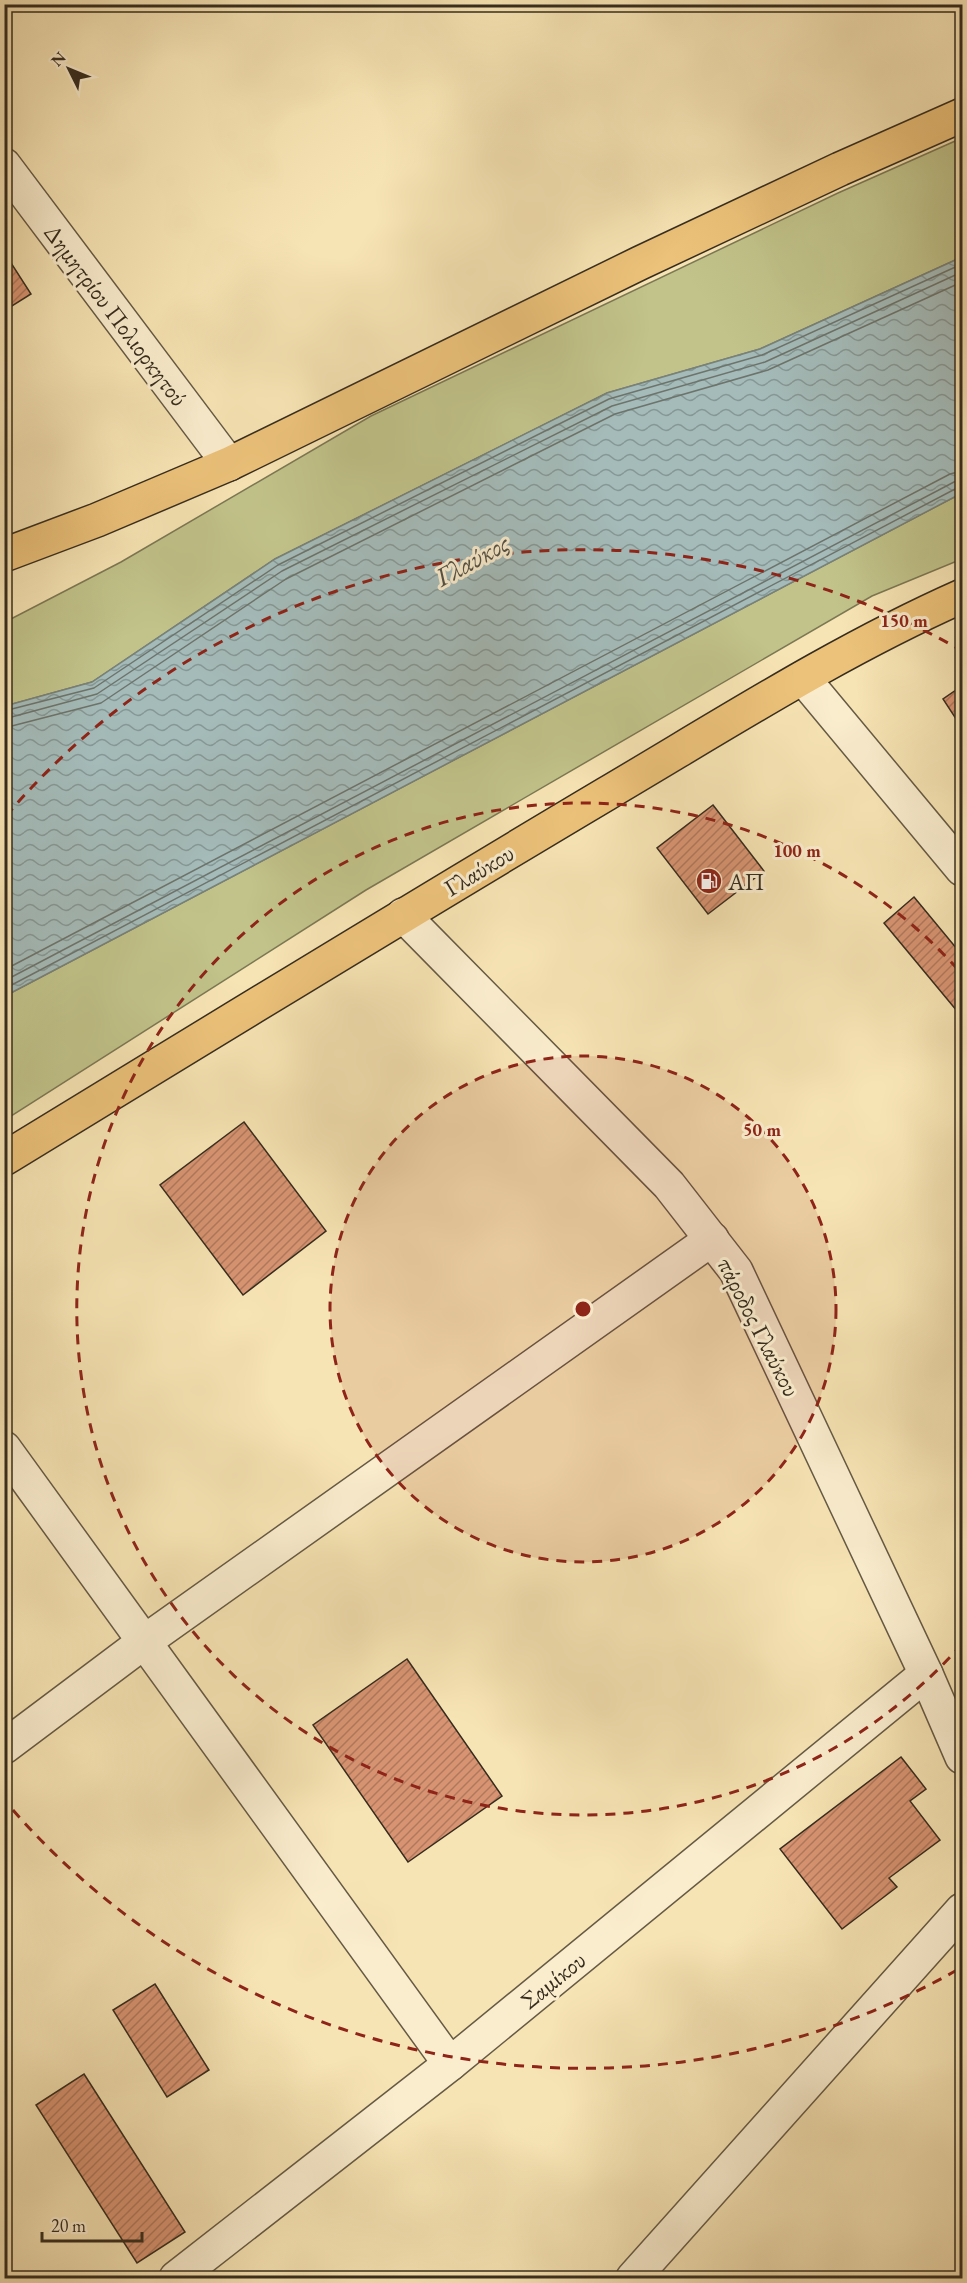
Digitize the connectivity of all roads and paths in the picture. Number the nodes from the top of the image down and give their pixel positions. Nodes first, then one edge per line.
1 (963, 116) edge
2 (4, 165) edge
3 (229, 464) junction
4 (4, 555) edge
5 (963, 596) edge
6 (803, 678) junction
7 (963, 869) edge
8 (403, 915) junction
9 (4, 1159) edge
10 (712, 1239) junction
11 (4, 1448) edge
12 (144, 1642) junction
13 (926, 1674) junction
14 (4, 1748) edge
15 (963, 1757) edge
16 (963, 1910) edge
17 (450, 2064) junction
18 (176, 2278) edge
19 (633, 2278) edge

1 - 3 main road
2 - 3 street, Δημητρίου Πολιορκητού
3 - 4 main road
5 - 6 main road, Γλαύκου
6 - 7 street
6 - 8 main road, Γλαύκου
8 - 9 main road, Γλαύκου
8 - 10 street, πάροδος Γλαύκου
10 - 12 street
10 - 13 street, πάροδος Γλαύκου
11 - 12 street
12 - 14 street
12 - 17 street
13 - 15 street, πάροδος Γλαύκου
13 - 17 street, Σαμίκου
16 - 19 street
17 - 18 street, Σαμίκου

